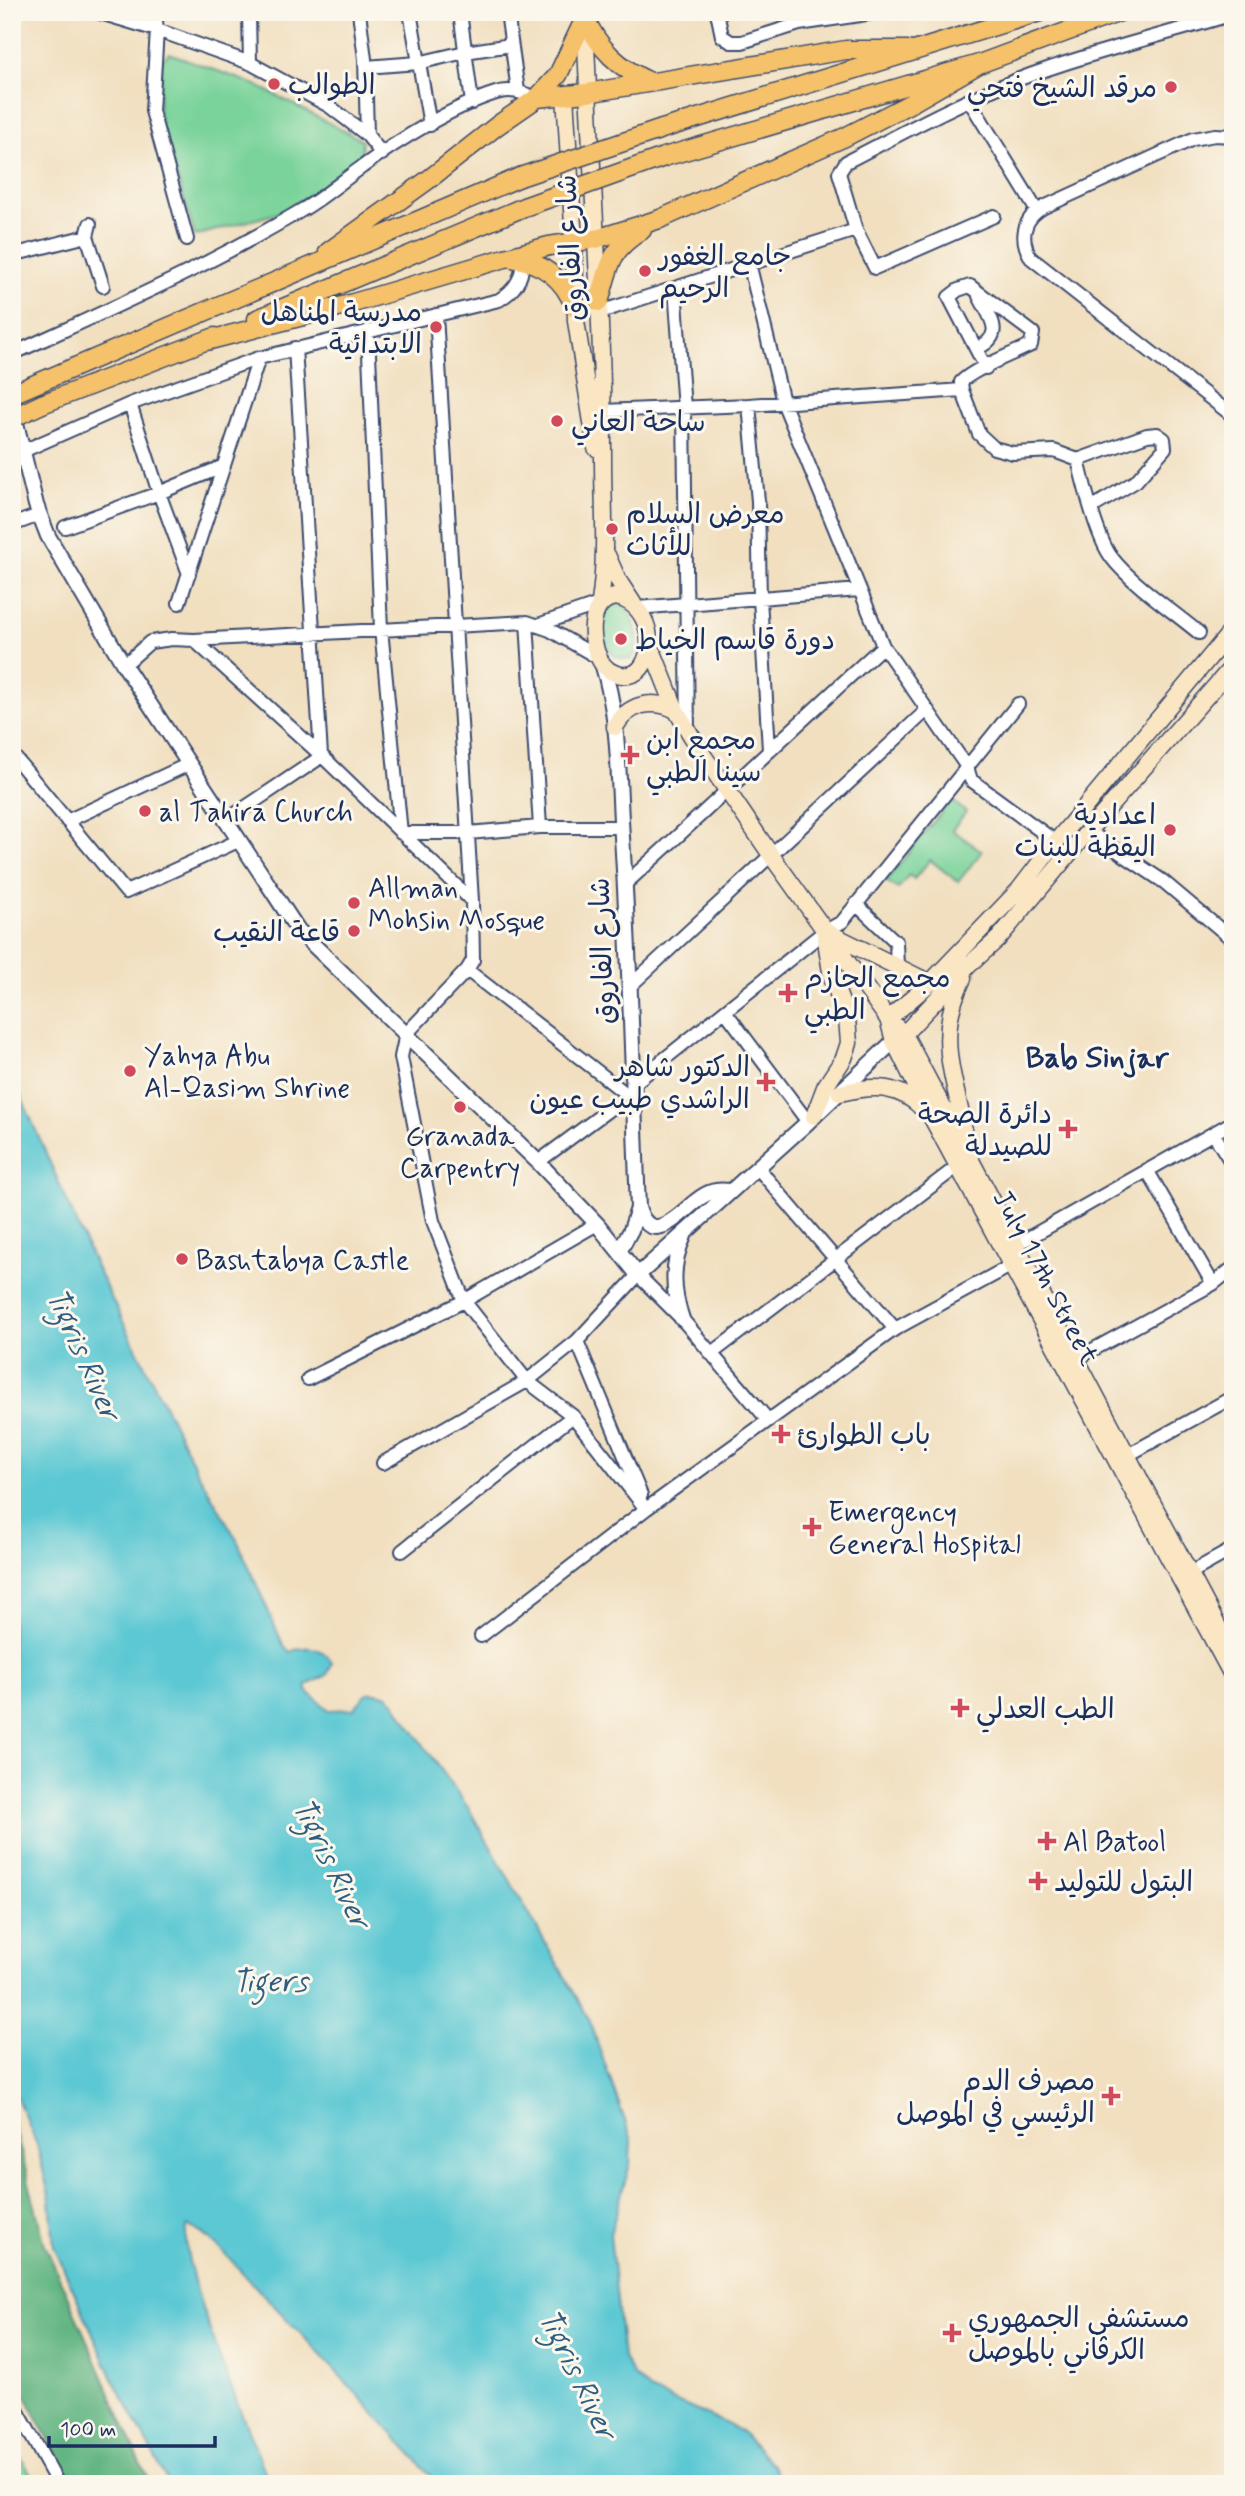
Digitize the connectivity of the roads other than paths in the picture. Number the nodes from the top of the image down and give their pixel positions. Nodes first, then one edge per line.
1 (97, 12) edge
2 (155, 12) edge
3 (249, 12) edge
4 (359, 12) edge
5 (410, 12) edge
6 (460, 12) edge
7 (508, 12) edge
8 (717, 12) edge
9 (880, 12) edge
10 (1040, 12) edge
11 (1120, 12) edge
12 (1233, 14) edge
13 (585, 15) edge
14 (796, 18) edge
15 (157, 30) junction
16 (511, 45) junction
17 (465, 51) junction
18 (918, 51) junction
19 (250, 63) junction
20 (418, 63) junction
21 (979, 64) junction
22 (366, 67) junction
23 (650, 82) junction
24 (518, 91) junction
25 (587, 93) junction
26 (565, 95) junction
27 (537, 98) junction
28 (969, 100) junction
29 (472, 103) junction
30 (430, 125) junction
31 (367, 135) junction
32 (1233, 136) edge
33 (382, 154) junction
34 (1037, 211) junction
35 (994, 216) dead end
36 (660, 219) junction
37 (856, 230) junction
38 (187, 239) dead end
39 (596, 239) junction
40 (574, 242) junction
41 (12, 255) edge
42 (513, 258) junction
43 (749, 263) junction
44 (307, 269) junction
45 (103, 286) dead end
46 (675, 288) junction
47 (977, 292) junction
48 (599, 307) junction
49 (575, 308) junction
50 (436, 315) junction
51 (368, 331) junction
52 (206, 341) junction
53 (295, 348) junction
54 (976, 349) junction
55 (12, 354) edge
56 (259, 358) junction
57 (986, 368) junction
58 (962, 390) junction
59 (12, 394) edge
60 (783, 402) junction
61 (130, 404) junction
62 (749, 405) junction
63 (12, 407) edge
64 (684, 408) junction
65 (603, 411) junction
66 (1233, 416) edge
67 (12, 418) edge
68 (23, 451) junction
69 (1078, 460) junction
70 (224, 466) junction
71 (603, 481) junction
72 (159, 493) junction
73 (1091, 509) junction
74 (39, 515) junction
75 (12, 526) edge
76 (65, 527) dead end
77 (605, 550) junction
78 (189, 574) junction
79 (859, 590) junction
80 (760, 598) junction
81 (179, 603) dead end
82 (600, 603) junction
83 (687, 604) junction
84 (636, 607) junction
85 (533, 623) junction
86 (455, 625) junction
87 (381, 629) junction
88 (1233, 629) edge
89 (1199, 633) dead end
90 (313, 634) junction
91 (194, 640) junction
92 (649, 642) junction
93 (883, 646) junction
94 (601, 661) junction
95 (124, 665) junction
96 (1233, 666) edge
97 (1018, 704) dead end
98 (676, 710) junction
99 (927, 710) junction
100 (615, 727) junction
101 (688, 731) junction
102 (769, 750) junction
103 (12, 754) edge
104 (320, 755) junction
105 (188, 764) junction
106 (967, 767) junction
107 (727, 793) junction
108 (66, 821) junction
109 (225, 821) junction
110 (540, 827) junction
111 (621, 827) junction
112 (1088, 831) junction
113 (401, 833) junction
114 (468, 833) junction
115 (238, 841) junction
116 (1056, 842) junction
117 (771, 856) junction
118 (625, 884) junction
119 (472, 901) junction
120 (856, 904) junction
121 (825, 931) junction
122 (1233, 940) edge
123 (969, 965) junction
124 (897, 967) junction
125 (467, 970) junction
126 (930, 983) junction
127 (629, 987) junction
128 (725, 1011) junction
129 (888, 1018) junction
130 (406, 1034) junction
131 (899, 1037) junction
132 (633, 1084) junction
133 (840, 1093) junction
134 (634, 1104) junction
135 (932, 1118) junction
136 (811, 1119) junction
137 (1233, 1122) edge
138 (1213, 1133) junction
139 (538, 1161) junction
140 (963, 1161) junction
141 (1233, 1165) edge
142 (757, 1167) junction
143 (1147, 1170) junction
144 (730, 1191) junction
145 (638, 1208) junction
146 (597, 1224) junction
147 (686, 1232) junction
148 (1016, 1245) junction
149 (620, 1250) junction
150 (837, 1260) junction
151 (1012, 1265) junction
152 (1233, 1268) edge
153 (638, 1275) junction
154 (1213, 1284) junction
155 (464, 1301) junction
156 (682, 1319) junction
157 (895, 1329) junction
158 (578, 1341) junction
159 (711, 1354) junction
160 (1076, 1359) junction
161 (308, 1379) dead end
162 (527, 1381) junction
163 (1233, 1397) edge
164 (573, 1416) junction
165 (768, 1420) junction
166 (1128, 1455) junction
167 (383, 1463) dead end
168 (646, 1508) junction
169 (1233, 1549) edge
170 (402, 1551) dead end
171 (1190, 1573) junction
172 (481, 1636) dead end
173 (1233, 1655) edge
174 (1233, 1677) edge
175 (12, 2401) edge
176 (58, 2484) edge

1 - 15 street
2 - 15 street
3 - 19 street
4 - 22 street
5 - 20 street
6 - 17 street
7 - 16 street
8 - 14 street
9 - 14 street
10 - 18 main road
11 - 21 main road
12 - 28 street
13 - 23 main road
13 - 25 main road, شارع الفاروق
13 - 27 main road
15 - 19 street
15 - 38 street
16 - 17 street
16 - 24 street
17 - 20 street
17 - 29 street
18 - 23 main road
18 - 44 main road, bridge
19 - 31 street
20 - 22 street
20 - 30 street
21 - 36 main road
21 - 52 main road, bridge
22 - 31 street
23 - 25 main road
24 - 27 street
24 - 29 street
25 - 26 main road
25 - 39 main road, شارع الفاروق
26 - 27 main road
26 - 40 main road, شارع الفاروق
27 - 44 main road
28 - 34 street
28 - 37 street
29 - 30 street
30 - 33 street
31 - 33 street
32 - 34 street
33 - 55 street
34 - 66 street
35 - 37 street
36 - 39 main road
36 - 48 main road
37 - 43 street
39 - 40 main road
39 - 48 main road, شارع الفاروق
40 - 42 main road
40 - 49 main road, شارع الفاروق
41 - 45 street
42 - 49 main road
42 - 50 street
42 - 52 main road
43 - 46 street
43 - 60 street
44 - 59 main road
46 - 48 street
46 - 64 street
47 - 54 street
47 - 54 street
47 - 57 street
48 - 65 main road, شارع الفاروق
49 - 71 main road, شارع الفاروق
50 - 51 street
50 - 86 street
51 - 53 street
51 - 87 street
52 - 67 main road, bridge
53 - 56 street
53 - 90 street
54 - 57 street
56 - 61 street
56 - 70 street
57 - 58 street
58 - 60 street
58 - 69 street
60 - 62 street
60 - 79 street
61 - 68 street
61 - 72 street
62 - 64 street
62 - 80 street
63 - 68 street
64 - 65 street
64 - 83 street
65 - 71 main road, شارع الفاروق
68 - 74 street
69 - 73 street
69 - 73 street
70 - 72 street
70 - 78 street
71 - 77 main road, شارع الفاروق
72 - 76 street
72 - 78 street
73 - 89 street
74 - 75 street
74 - 95 street
77 - 82 main road, شارع الفاروق
77 - 84 main road, شارع الفاروق
78 - 81 street
79 - 80 street
79 - 93 street
80 - 83 street
80 - 102 street
82 - 84 main road
82 - 85 street
82 - 94 main road, شارع الفاروق
83 - 84 street
83 - 101 street
84 - 92 main road, شارع الفاروق
85 - 86 street
85 - 94 street
85 - 110 street
86 - 87 street
86 - 114 street
87 - 90 street
87 - 113 street
88 - 116 main road
90 - 91 street
90 - 104 street
91 - 95 street
91 - 104 street
92 - 94 main road
92 - 98 main road, شارع الفاروق
93 - 99 street
93 - 102 street
94 - 100 street, شارع الفاروق
95 - 105 street
96 - 112 main road
97 - 106 street
98 - 100 main road
98 - 101 main road, شارع الفاروق
99 - 106 street
99 - 117 street
100 - 111 street, شارع الفاروق
101 - 107 main road, شارع الفاروق
102 - 107 street
103 - 108 street
104 - 109 street
104 - 113 street
105 - 108 street
105 - 109 street
106 - 116 street
106 - 120 street
107 - 117 main road, شارع الفاروق
107 - 118 street
108 - 115 street
109 - 115 street
110 - 111 street
110 - 114 street
111 - 118 street, شارع الفاروق
112 - 122 street
112 - 123 main road
113 - 114 street
113 - 119 street
114 - 119 street
115 - 130 street
116 - 126 main road
117 - 121 main road, July 17th Street
117 - 127 street
118 - 127 street, شارع الفاروق
119 - 125 street
120 - 121 street
120 - 124 street
121 - 124 main road
121 - 128 street
121 - 129 main road, July 17th Street
121 - 136 main road
123 - 131 main road
123 - 140 main road
124 - 126 main road
125 - 130 street
125 - 134 street
126 - 129 main road
127 - 132 street, شارع الفاروق
128 - 132 street
128 - 136 street
129 - 131 main road, July 17th Street
130 - 139 street
130 - 155 street
131 - 133 street
131 - 135 main road, July 17th Street
131 - 140 main road, July 17th Street
132 - 134 street, شارع الفاروق
133 - 135 main road
133 - 136 street
134 - 139 street
134 - 145 street, شارع الفاروق
135 - 140 main road, July 17th Street
136 - 142 street
137 - 138 street
138 - 141 street
138 - 143 street
139 - 146 street
140 - 148 main road, July 17th Street
140 - 150 street
140 - 151 main road, July 17th Street
142 - 144 street
142 - 150 street
143 - 148 street
143 - 154 street
144 - 145 street
144 - 147 street
145 - 149 street
146 - 149 street
146 - 155 street
147 - 153 street
147 - 156 street
148 - 160 main road, July 17th Street
149 - 153 street
150 - 157 street
150 - 159 street
151 - 157 street
151 - 174 main road, July 17th Street
152 - 154 street
153 - 156 street
153 - 158 street
154 - 160 street
155 - 161 street
155 - 162 street
156 - 159 street
157 - 165 street
158 - 162 street
158 - 168 street
159 - 165 street
160 - 166 main road, July 17th Street
162 - 164 street
162 - 167 street
163 - 166 street
164 - 168 street
164 - 170 street
165 - 168 street
166 - 171 main road, July 17th Street
168 - 172 street
169 - 171 street
171 - 173 main road, July 17th Street
175 - 176 street

